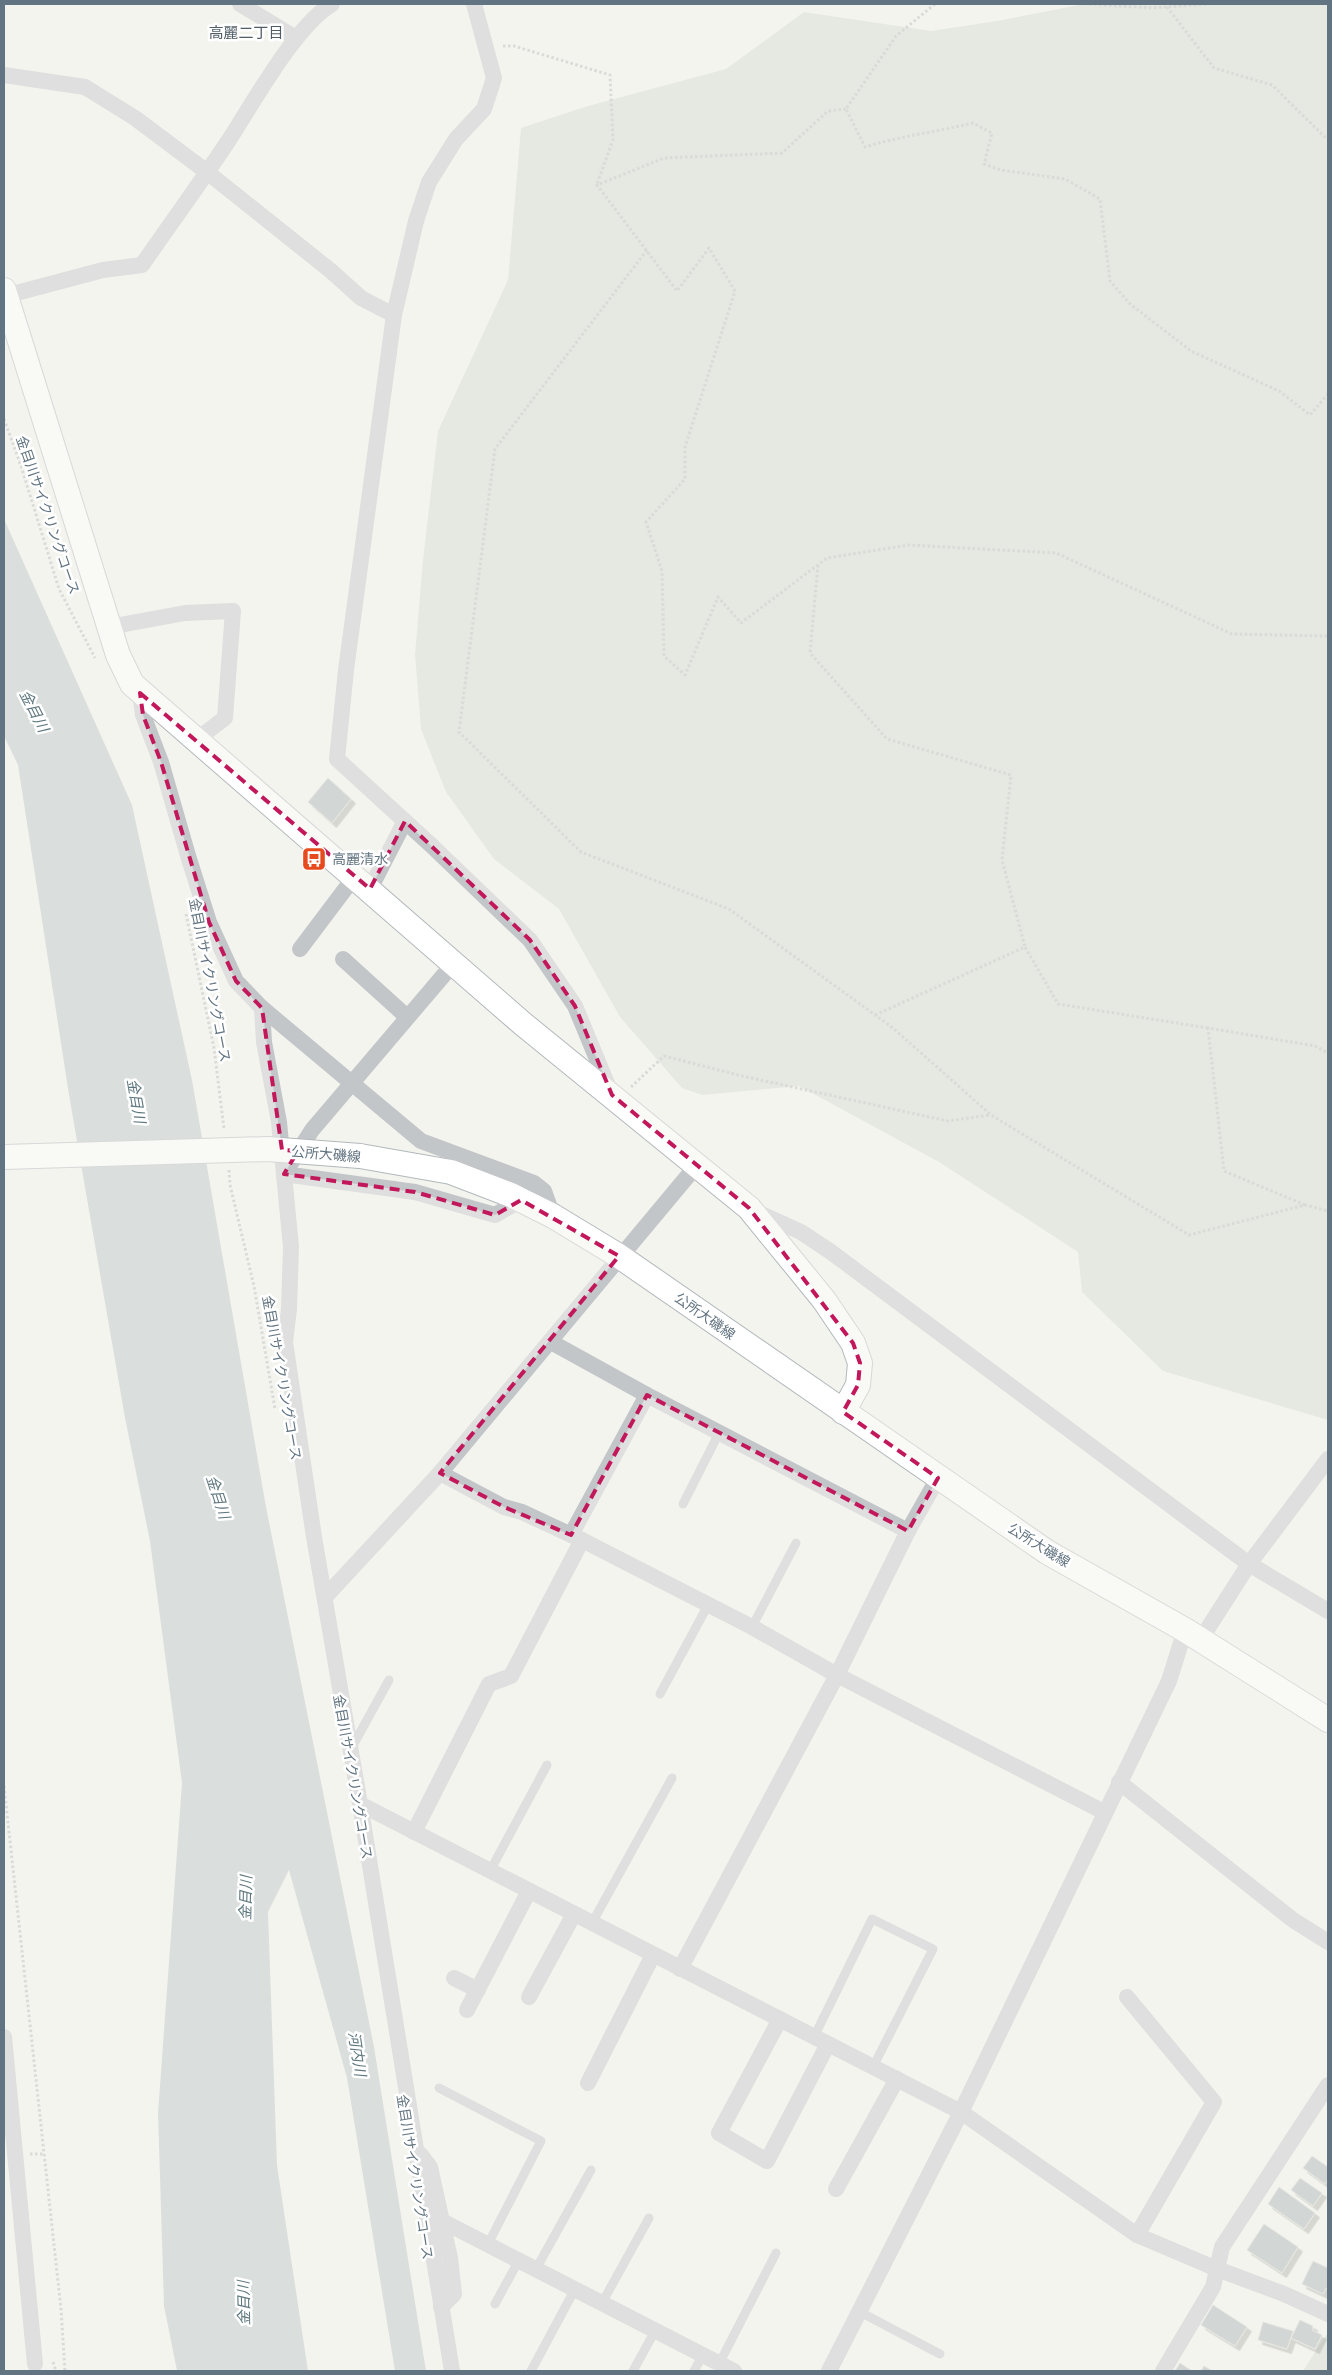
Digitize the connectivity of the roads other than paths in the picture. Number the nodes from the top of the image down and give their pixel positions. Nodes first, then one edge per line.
1 (240, 4) edge
2 (332, 4) edge
3 (474, 4) edge
4 (296, 38) junction
5 (4, 75) edge
6 (208, 172) junction
7 (4, 293) edge
8 (394, 315) junction
9 (109, 627) junction
10 (140, 692) junction
11 (196, 740) junction
12 (405, 822) junction
13 (363, 882) junction
14 (300, 949) dead end
15 (342, 959) dead end
16 (454, 962) junction
17 (262, 1008) junction
18 (407, 1017) junction
19 (350, 1084) junction
20 (614, 1097) junction
21 (4, 1156) edge
22 (698, 1164) junction
23 (284, 1174) junction
24 (521, 1200) junction
25 (749, 1208) junction
26 (553, 1216) junction
27 (619, 1256) junction
28 (551, 1342) junction
29 (646, 1395) junction
30 (843, 1412) junction
31 (719, 1433) junction
32 (1328, 1459) edge
33 (440, 1473) junction
34 (938, 1478) junction
35 (683, 1504) dead end
36 (908, 1531) junction
37 (576, 1537) junction
38 (796, 1543) dead end
39 (1249, 1564) junction
40 (325, 1597) junction
41 (708, 1605) junction
42 (1328, 1610) edge
43 (752, 1627) junction
44 (1193, 1635) junction
45 (837, 1675) junction
46 (389, 1680) dead end
47 (660, 1694) dead end
48 (1328, 1720) edge
49 (350, 1751) junction
50 (547, 1765) dead end
51 (672, 1778) dead end
52 (1119, 1782) junction
53 (360, 1804) junction
54 (1104, 1812) junction
55 (414, 1832) junction
56 (490, 1871) junction
57 (529, 1891) junction
58 (574, 1914) junction
59 (592, 1923) junction
60 (1328, 1942) edge
61 (653, 1955) junction
62 (680, 1969) junction
63 (454, 1978) dead end
64 (478, 1990) junction
65 (529, 1997) dead end
66 (1128, 1997) dead end
67 (466, 2010) dead end
68 (780, 2019) junction
69 (4, 2037) edge
70 (821, 2040) junction
71 (873, 2067) junction
72 (5, 2068) edge
73 (897, 2079) junction
74 (588, 2083) dead end
75 (1328, 2085) edge
76 (439, 2088) dead end
77 (961, 2112) junction
78 (416, 2150) junction
79 (10, 2155) edge
80 (591, 2170) dead end
81 (836, 2189) dead end
82 (649, 2218) dead end
83 (442, 2221) junction
84 (1137, 2235) junction
85 (488, 2244) junction
86 (776, 2252) dead end
87 (519, 2260) junction
88 (536, 2269) junction
89 (1217, 2269) junction
90 (575, 2289) junction
91 (602, 2303) junction
92 (495, 2304) dead end
93 (441, 2307) junction
94 (860, 2312) junction
95 (1328, 2314) edge
96 (655, 2331) junction
97 (940, 2354) dead end
98 (703, 2355) junction
99 (35, 2364) dead end
100 (719, 2364) junction
101 (452, 2371) edge
102 (531, 2371) edge
103 (634, 2371) edge
104 (694, 2371) edge
105 (734, 2371) edge
106 (829, 2371) edge
107 (1163, 2371) edge

1 - 4 street
2 - 4 street
3 - 8 street
4 - 6 street
5 - 6 street
6 - 7 street
6 - 8 street
7 - 9 main road
8 - 12 street
9 - 10 main road
9 - 11 street
10 - 11 main road
10 - 17 street
11 - 13 main road
12 - 13 street
12 - 20 street
13 - 14 street
13 - 16 main road
15 - 18 street
16 - 18 street
16 - 20 main road
17 - 19 street
17 - 23 street
18 - 19 street
19 - 23 street
19 - 26 street
20 - 22 main road
21 - 24 main road, 公所大磯線, bridge
22 - 25 main road
22 - 27 street
23 - 24 street
23 - 40 street
24 - 26 main road, 公所大磯線
25 - 30 main road
25 - 39 street
26 - 27 main road, 公所大磯線
27 - 28 street
27 - 30 main road, 公所大磯線
28 - 29 street
28 - 33 street
29 - 31 street
29 - 37 street
30 - 34 main road, 公所大磯線
31 - 35 lane
31 - 36 street
32 - 39 street
33 - 37 street
33 - 40 street
34 - 36 street
34 - 44 main road, 公所大磯線
36 - 45 street
37 - 41 street
37 - 55 street
38 - 43 lane
39 - 42 street
39 - 44 street
40 - 49 street
41 - 43 street
41 - 47 lane
43 - 45 street
44 - 48 main road, 公所大磯線
44 - 52 street
45 - 54 street
45 - 62 street
46 - 49 lane
49 - 53 street
50 - 56 lane
51 - 59 lane
52 - 54 street
52 - 60 street
53 - 55 street
53 - 78 street
54 - 77 street
55 - 56 street
56 - 57 street
57 - 58 street
57 - 64 street
58 - 59 street
58 - 65 street
59 - 61 street
61 - 62 street
61 - 74 street
62 - 68 street
63 - 64 street
64 - 67 street
66 - 84 street
68 - 70 street
68 - 70 street
69 - 72 street
70 - 71 street
70 - 71 lane
71 - 73 street
72 - 79 street
73 - 77 street
73 - 81 street
75 - 89 street
76 - 85 lane
77 - 84 street
77 - 94 street
78 - 83 street
78 - 93 street
79 - 99 street
80 - 88 lane
82 - 91 lane
83 - 85 street
83 - 93 street
84 - 89 street
85 - 87 street
86 - 100 lane
87 - 88 street
87 - 92 lane
88 - 90 street
89 - 95 street
89 - 107 street
90 - 91 street
90 - 102 lane
91 - 96 street
93 - 101 street
94 - 97 lane
94 - 106 street
96 - 98 street
96 - 103 lane
98 - 100 street
98 - 104 lane
100 - 105 street

